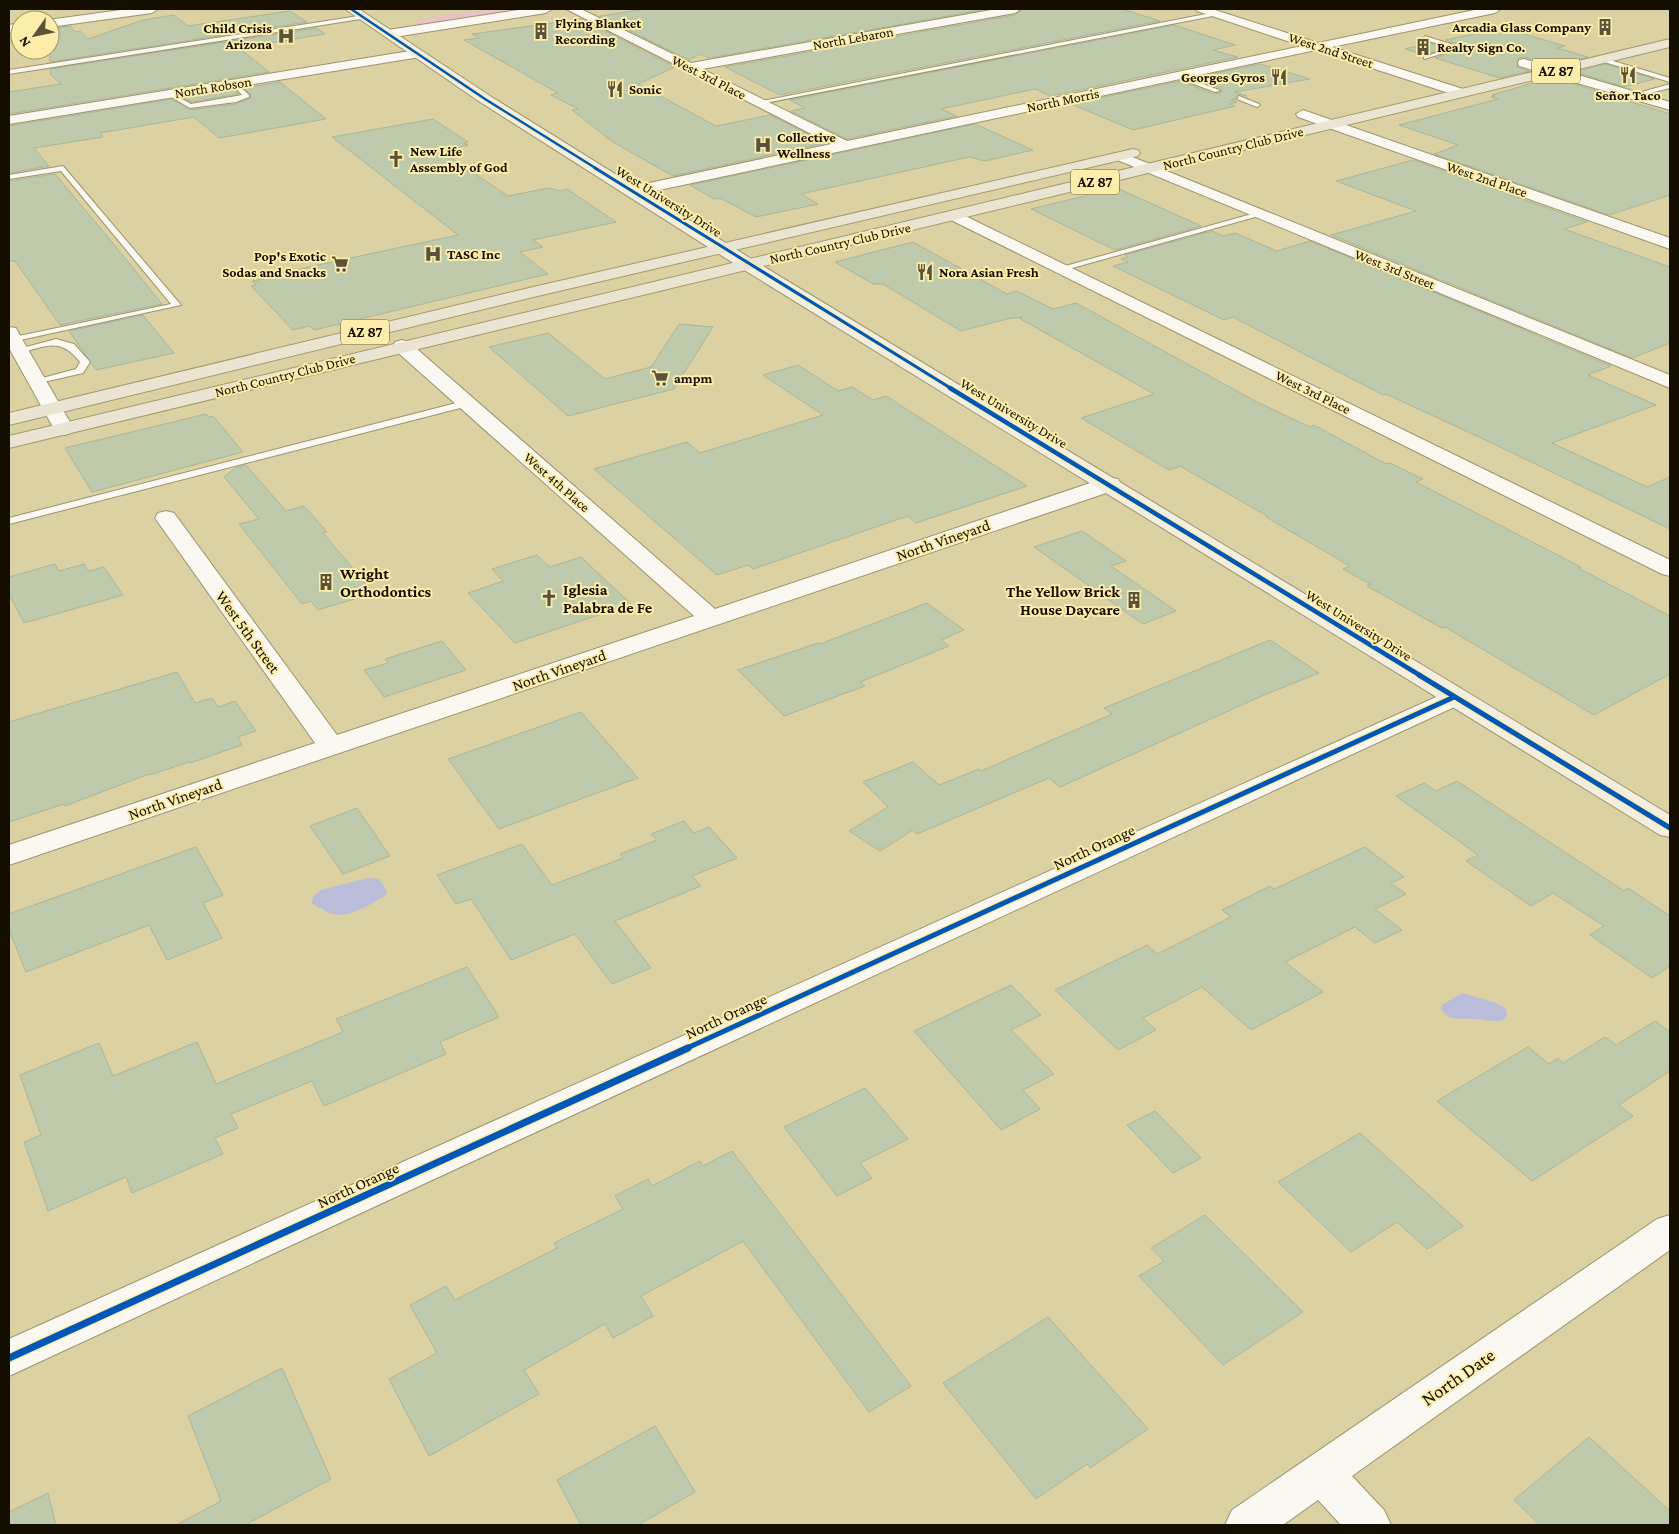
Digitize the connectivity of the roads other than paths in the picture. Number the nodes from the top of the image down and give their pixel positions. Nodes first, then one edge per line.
1 (152, 9) edge
2 (351, 9) edge
3 (475, 9) edge
4 (546, 9) edge
5 (572, 9) edge
6 (1015, 9) edge
7 (1201, 9) edge
8 (1495, 9) edge
9 (1216, 14) junction
10 (370, 21) junction
11 (60, 22) edge
12 (388, 34) junction
13 (1425, 38) dead end
14 (1670, 43) edge
15 (1318, 46) junction
16 (416, 54) junction
17 (1426, 58) dead end
18 (1548, 58) dead end
19 (1603, 60) junction
20 (1524, 63) junction
21 (691, 67) junction
22 (1507, 67) dead end
23 (9, 72) edge
24 (1553, 72) junction
25 (1177, 76) junction
26 (1670, 80) edge
27 (1434, 84) junction
28 (1461, 85) junction
29 (1670, 86) edge
30 (1217, 90) dead end
31 (1406, 90) dead end
32 (1634, 95) junction
33 (1239, 98) dead end
34 (760, 102) junction
35 (1257, 105) dead end
36 (1670, 106) edge
37 (1332, 108) dead end
38 (1299, 115) joint
39 (9, 120) edge
40 (1330, 124) junction
41 (846, 146) junction
42 (1144, 151) dead end
43 (1120, 156) junction
44 (1150, 168) junction
45 (9, 177) edge
46 (631, 191) junction
47 (1262, 214) junction
48 (955, 216) junction
49 (1670, 244) edge
50 (722, 248) junction
51 (747, 264) junction
52 (1062, 268) junction
53 (14, 341) edge
54 (402, 346) junction
55 (38, 382) junction
56 (1670, 382) edge
57 (468, 403) junction
58 (51, 409) junction
59 (9, 420) edge
60 (64, 429) junction
61 (9, 442) edge
62 (1110, 484) junction
63 (166, 518) dead end
64 (9, 521) edge
65 (1670, 569) edge
66 (711, 618) junction
67 (1454, 697) junction
68 (331, 746) junction
69 (1670, 828) edge
70 (9, 856) edge
71 (1670, 1230) edge
72 (9, 1358) edge
73 (1321, 1474) junction
74 (1248, 1525) edge
75 (1369, 1525) edge

1 - 11 street
2 - 10 main road, West University Drive
3 - 10 street
4 - 12 street
5 - 21 street, West 3rd Place
6 - 21 street, North Lebaron
7 - 9 street, West 2nd Street
8 - 15 street, North Morris
9 - 15 street, West 2nd Street
9 - 34 lane
10 - 12 main road, West University Drive
10 - 23 lane
12 - 16 main road, West University Drive
13 - 17 lane
14 - 19 main road, North Country Club Drive / AZ 87
15 - 25 street, North Morris
15 - 27 street, West 2nd Street
16 - 39 street, North Robson
16 - 46 main road, West University Drive
18 - 20 main road, AZ 87
19 - 24 main road, North Country Club Drive / AZ 87
19 - 26 lane
20 - 22 main road, AZ 87
20 - 24 street
21 - 34 street, West 3rd Place
24 - 28 main road, North Country Club Drive / AZ 87
24 - 32 street
25 - 30 lane
25 - 41 street, North Morris
27 - 28 main road, North Country Club Drive / AZ 87
27 - 31 main road, North Country Club Drive / AZ 87
28 - 40 main road, North Country Club Drive / AZ 87
29 - 32 lane
32 - 36 street
33 - 35 lane
34 - 41 street, West 3rd Place
37 - 38 main road, North Country Club Drive
38 - 40 street, West 2nd Place
40 - 44 main road, North Country Club Drive / AZ 87
40 - 49 street, West 2nd Place
41 - 46 street, North Morris
42 - 43 main road, North Country Club Drive / AZ 87
43 - 44 street, West 3rd Street
43 - 50 main road, North Country Club Drive / AZ 87
44 - 47 street, West 3rd Street
44 - 48 main road, North Country Club Drive / AZ 87
45 - 53 lane
46 - 50 main road, West University Drive
47 - 52 lane
47 - 56 street, West 3rd Street
48 - 51 main road, North Country Club Drive / AZ 87
48 - 52 street, West 3rd Place
50 - 51 main road, West University Drive
50 - 58 main road, North Country Club Drive / AZ 87
51 - 54 main road, North Country Club Drive / AZ 87
51 - 62 main road, West University Drive
52 - 65 street, West 3rd Place
53 - 55 street
53 - 55 lane
54 - 57 street, West 4th Place
54 - 60 main road, North Country Club Drive / AZ 87
55 - 58 street
57 - 64 lane
57 - 66 street, West 4th Place
58 - 59 main road, North Country Club Drive / AZ 87
58 - 60 street
60 - 61 main road, North Country Club Drive / AZ 87
62 - 66 street, North Vineyard
62 - 67 main road, West University Drive
63 - 68 street, West 5th Street
66 - 68 street, North Vineyard
67 - 69 main road, West University Drive
67 - 72 street, North Orange
68 - 70 street, North Vineyard
71 - 73 street, North Date
73 - 74 street, North Date
73 - 75 street

